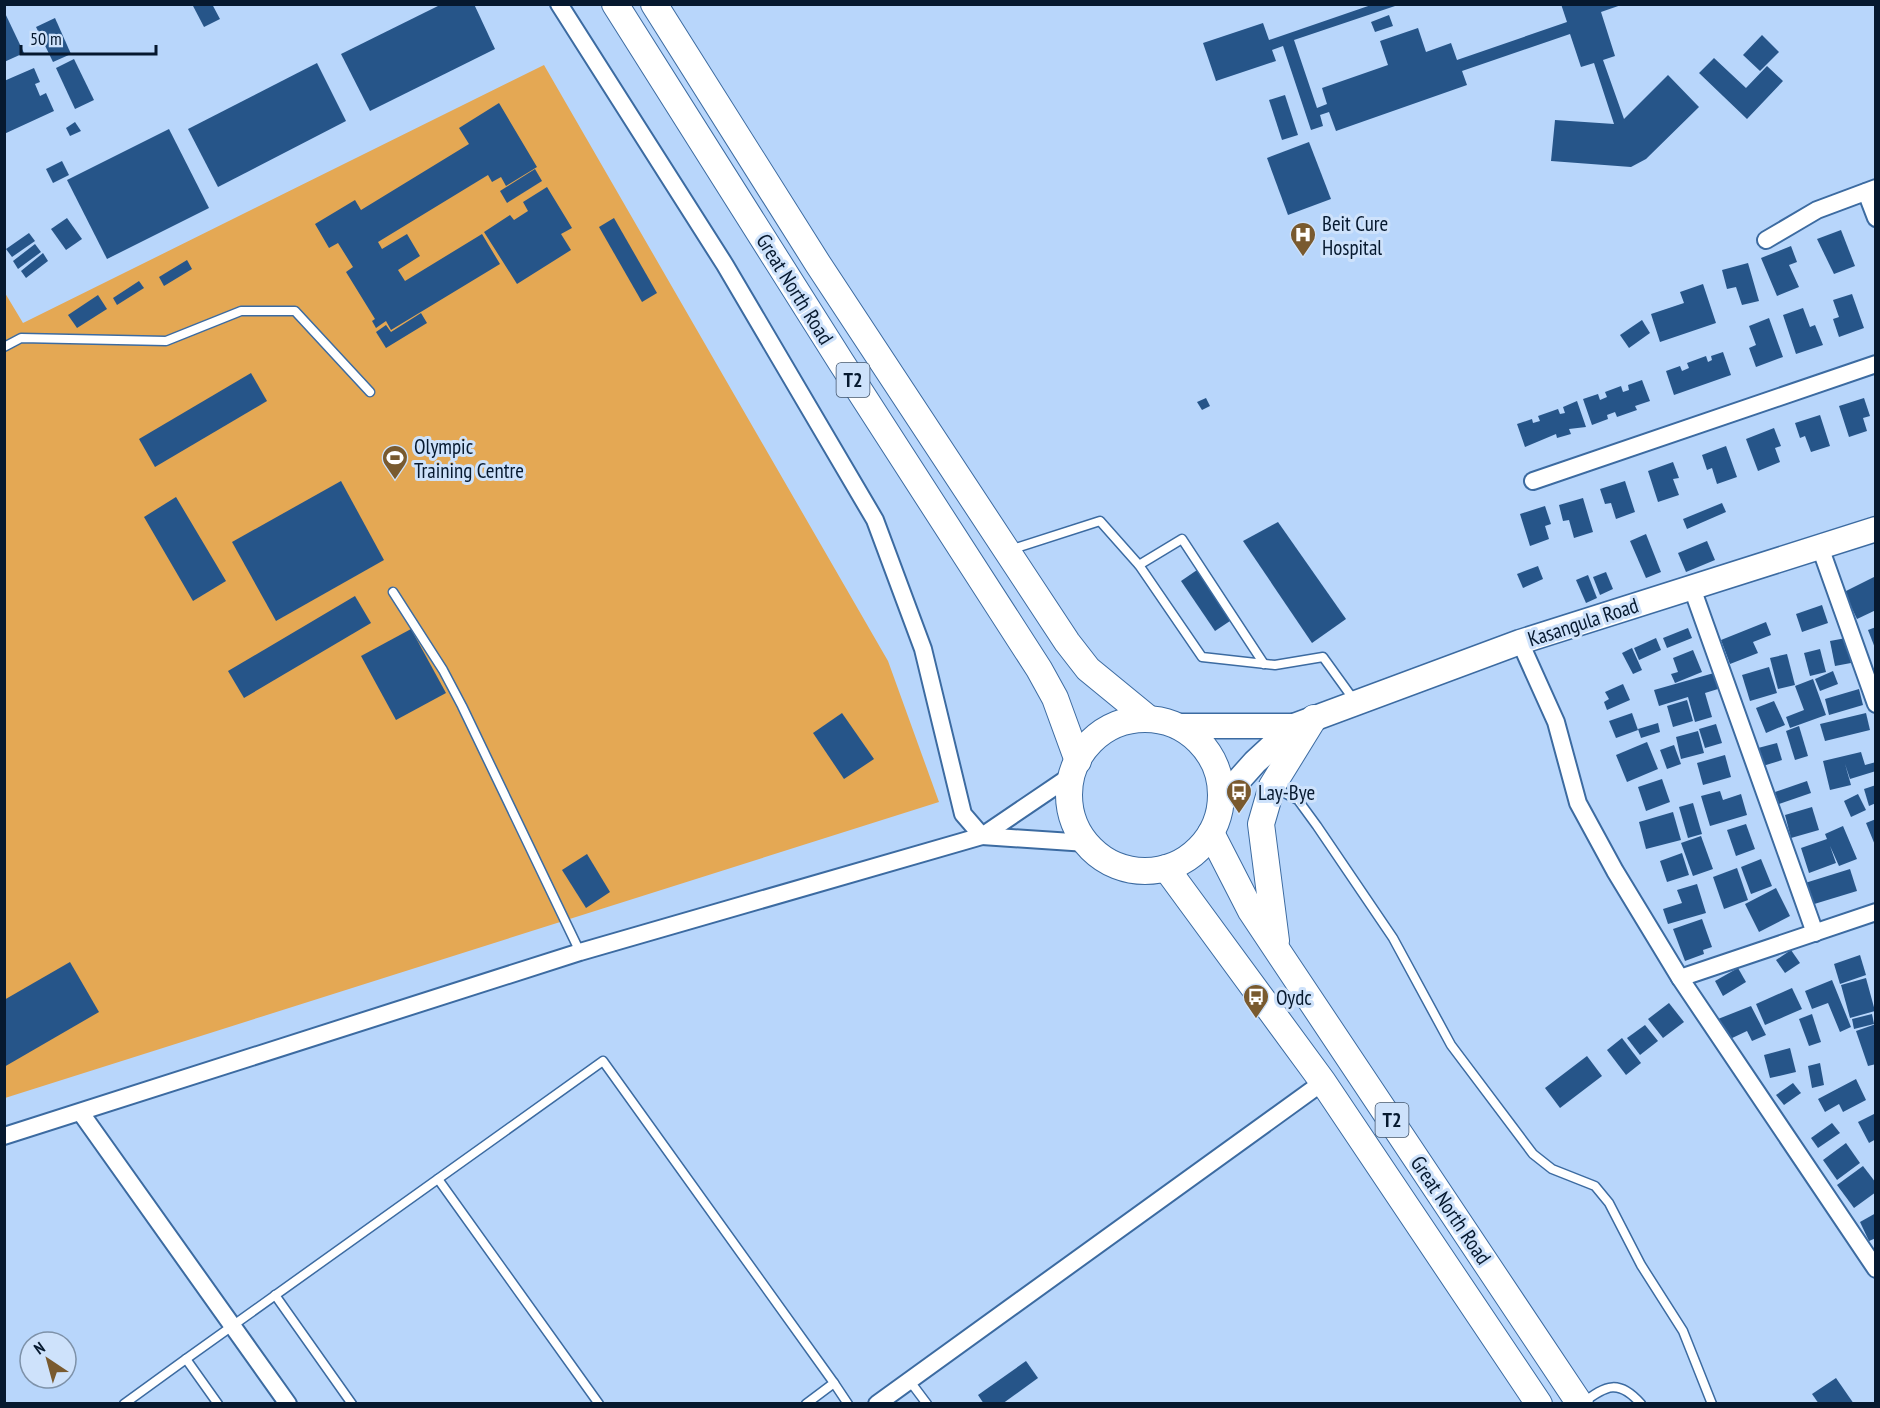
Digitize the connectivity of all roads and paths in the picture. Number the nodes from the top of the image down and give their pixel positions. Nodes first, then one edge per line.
1 (559, 4) edge
2 (615, 4) edge
3 (654, 4) edge
4 (1871, 190) edge
5 (1875, 218) edge
6 (1766, 240) dead end
7 (4, 347) edge
8 (1875, 364) edge
9 (370, 392) dead end
10 (1533, 482) dead end
11 (1875, 529) edge
12 (1820, 547) junction
13 (1006, 551) junction
14 (1139, 565) junction
15 (1692, 588) junction
16 (393, 592) dead end
17 (1520, 642) junction
18 (1264, 664) junction
19 (1356, 703) junction
20 (1875, 704) edge
21 (1149, 719) junction
22 (1304, 722) junction
23 (1177, 726) junction
24 (1075, 768) junction
25 (1272, 786) junction
26 (1221, 800) junction
27 (1211, 833) junction
28 (982, 836) junction
29 (1087, 843) junction
30 (1166, 868) junction
31 (1875, 912) edge
32 (1815, 933) junction
33 (1277, 950) junction
34 (580, 952) junction
35 (1680, 978) junction
36 (1323, 1082) junction
37 (81, 1113) junction
38 (4, 1137) edge
39 (438, 1179) junction
40 (1875, 1269) edge
41 (275, 1296) junction
42 (233, 1326) junction
43 (186, 1359) junction
44 (909, 1380) junction
45 (834, 1383) junction
46 (124, 1404) edge
47 (218, 1404) edge
48 (288, 1404) edge
49 (352, 1404) edge
50 (599, 1404) edge
51 (806, 1404) edge
52 (848, 1404) edge
53 (877, 1404) edge
54 (927, 1404) edge
55 (1539, 1404) edge
56 (1581, 1404) edge
57 (1641, 1404) edge
58 (1712, 1404) edge

1 - 28 street
2 - 24 main road, Great North Road / T2
3 - 13 main road, Great North Road / T2
4 - 5 street
4 - 6 street
7 - 9 lane
8 - 10 street
11 - 12 main road, Kasangula Road
12 - 15 main road, Kasangula Road
12 - 20 street
13 - 14 lane
13 - 21 main road, Great North Road / T2
14 - 18 lane
14 - 18 lane
15 - 17 main road, Kasangula Road
15 - 32 street
16 - 34 lane
17 - 19 main road, Kasangula Road
17 - 35 street
18 - 19 lane
19 - 22 main road, Kasangula Road
21 - 23 main road, T2
21 - 24 main road, T2
22 - 23 main road, Kasangula Road
22 - 25 main road
22 - 26 main road, Kasangula Road
23 - 26 main road, T2
24 - 28 street
24 - 29 main road, T2
25 - 33 main road
25 - 58 lane
26 - 27 main road, T2
27 - 30 main road, T2
27 - 33 main road, Great North Road / T2
28 - 29 street
28 - 34 street
29 - 30 main road, T2
30 - 36 main road, Great North Road / T2
31 - 32 street
32 - 35 street
33 - 56 main road, Great North Road / T2
34 - 37 street
35 - 40 street
36 - 44 street
36 - 55 main road, Great North Road / T2
37 - 38 street
37 - 42 street
39 - 41 lane
39 - 45 lane
39 - 50 lane
41 - 42 lane
41 - 49 lane
42 - 43 lane
42 - 48 street
43 - 46 lane
43 - 47 lane
44 - 53 street
44 - 54 lane
45 - 51 lane
45 - 52 lane
56 - 57 lane

